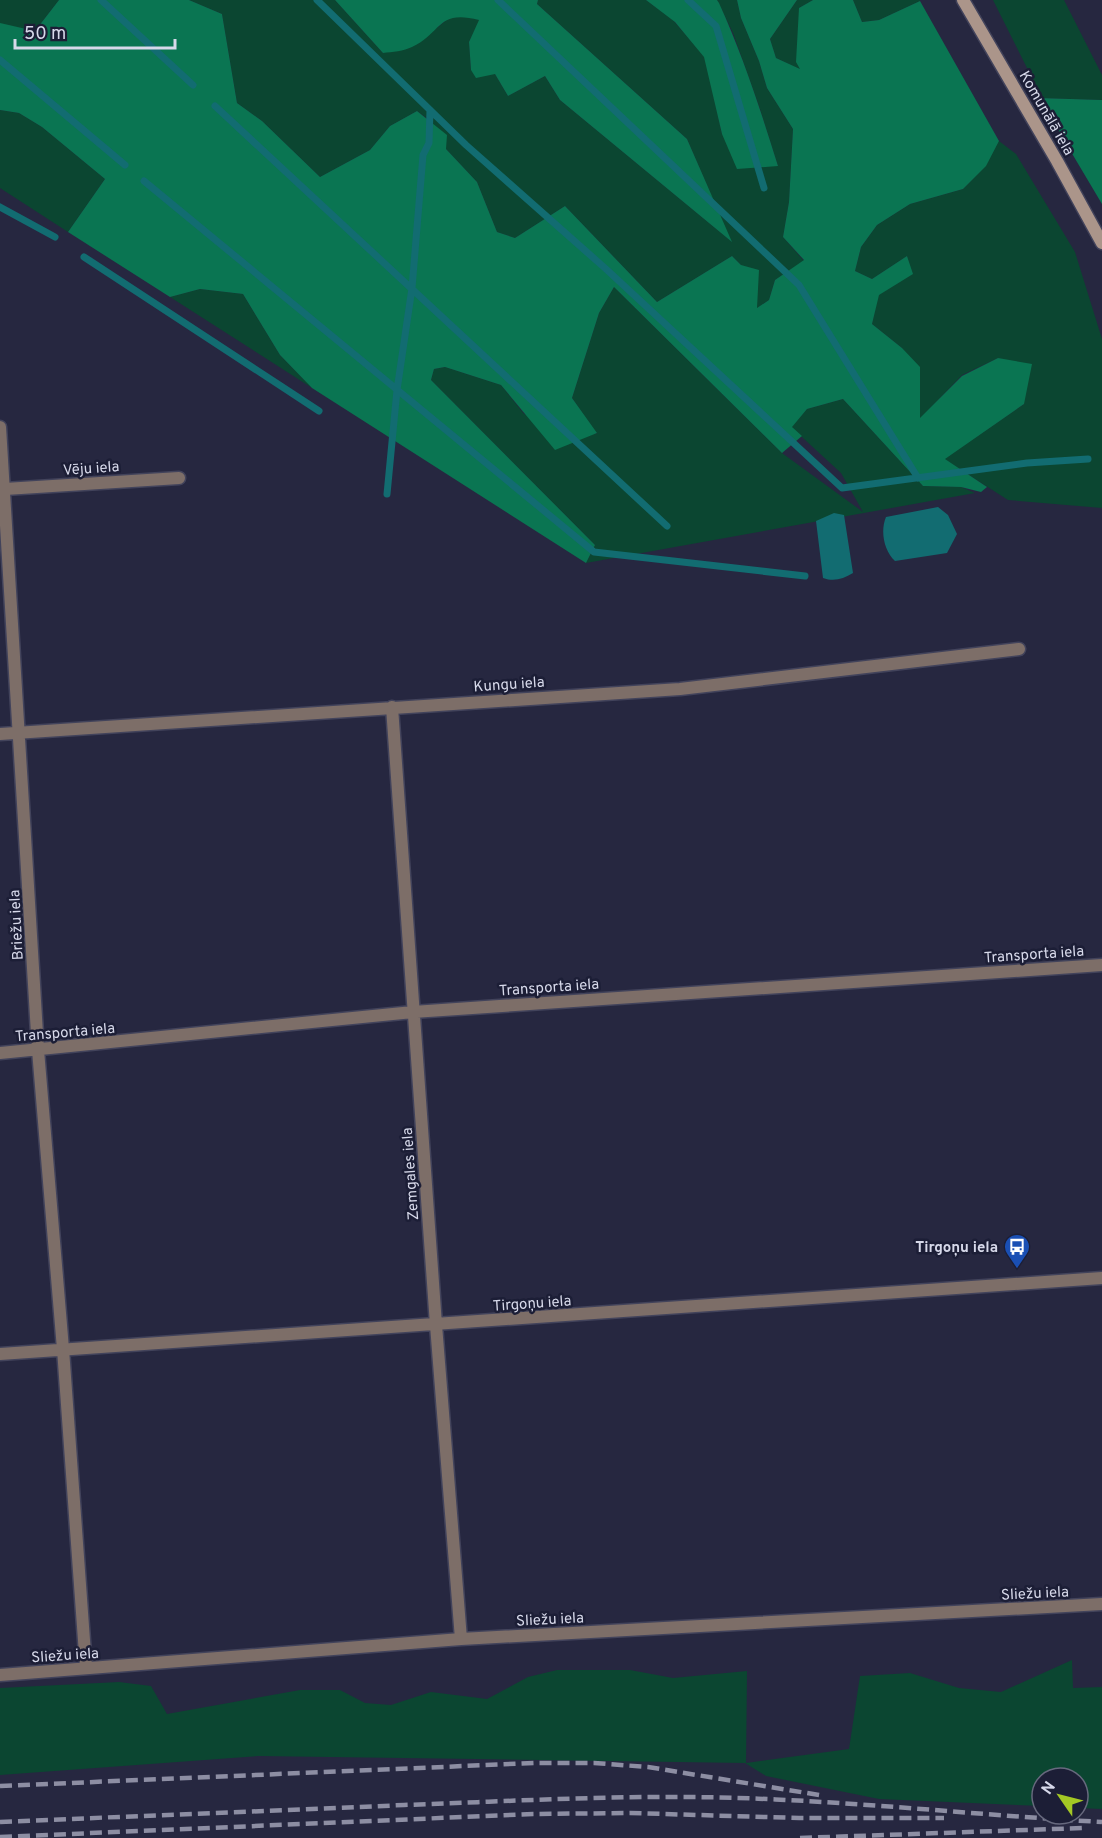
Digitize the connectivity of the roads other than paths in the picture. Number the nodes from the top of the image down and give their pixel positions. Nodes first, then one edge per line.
1 (963, 0) edge
2 (1102, 243) edge
3 (0, 427) edge
4 (179, 478) dead end
5 (5, 489) junction
6 (1019, 649) dead end
7 (392, 707) junction
8 (20, 732) junction
9 (0, 734) edge
10 (1102, 965) edge
11 (413, 1012) junction
12 (38, 1050) junction
13 (0, 1053) edge
14 (1102, 1278) edge
15 (436, 1325) junction
16 (63, 1349) junction
17 (0, 1354) edge
18 (1102, 1604) edge
19 (461, 1639) junction
20 (86, 1668) junction
21 (0, 1675) edge

1 - 2 street, Komunālā iela
3 - 5 street, Briežu iela
4 - 5 street, Vēju iela
5 - 8 street, Briežu iela
6 - 7 street, Kungu iela
7 - 8 street, Kungu iela
7 - 11 street, Zemgales iela
8 - 9 street, Kungu iela
8 - 12 street, Briežu iela
10 - 11 street, Transporta iela
11 - 12 street, Transporta iela
11 - 15 street, Zemgales iela
12 - 13 street, Transporta iela
12 - 16 street, Briežu iela
14 - 15 street, Tirgoņu iela
15 - 16 street, Tirgoņu iela
15 - 19 street, Zemgales iela
16 - 17 street, Tirgoņu iela
16 - 20 street, Briežu iela
18 - 19 street, Sliežu iela
19 - 20 street, Sliežu iela
20 - 21 street, Sliežu iela

